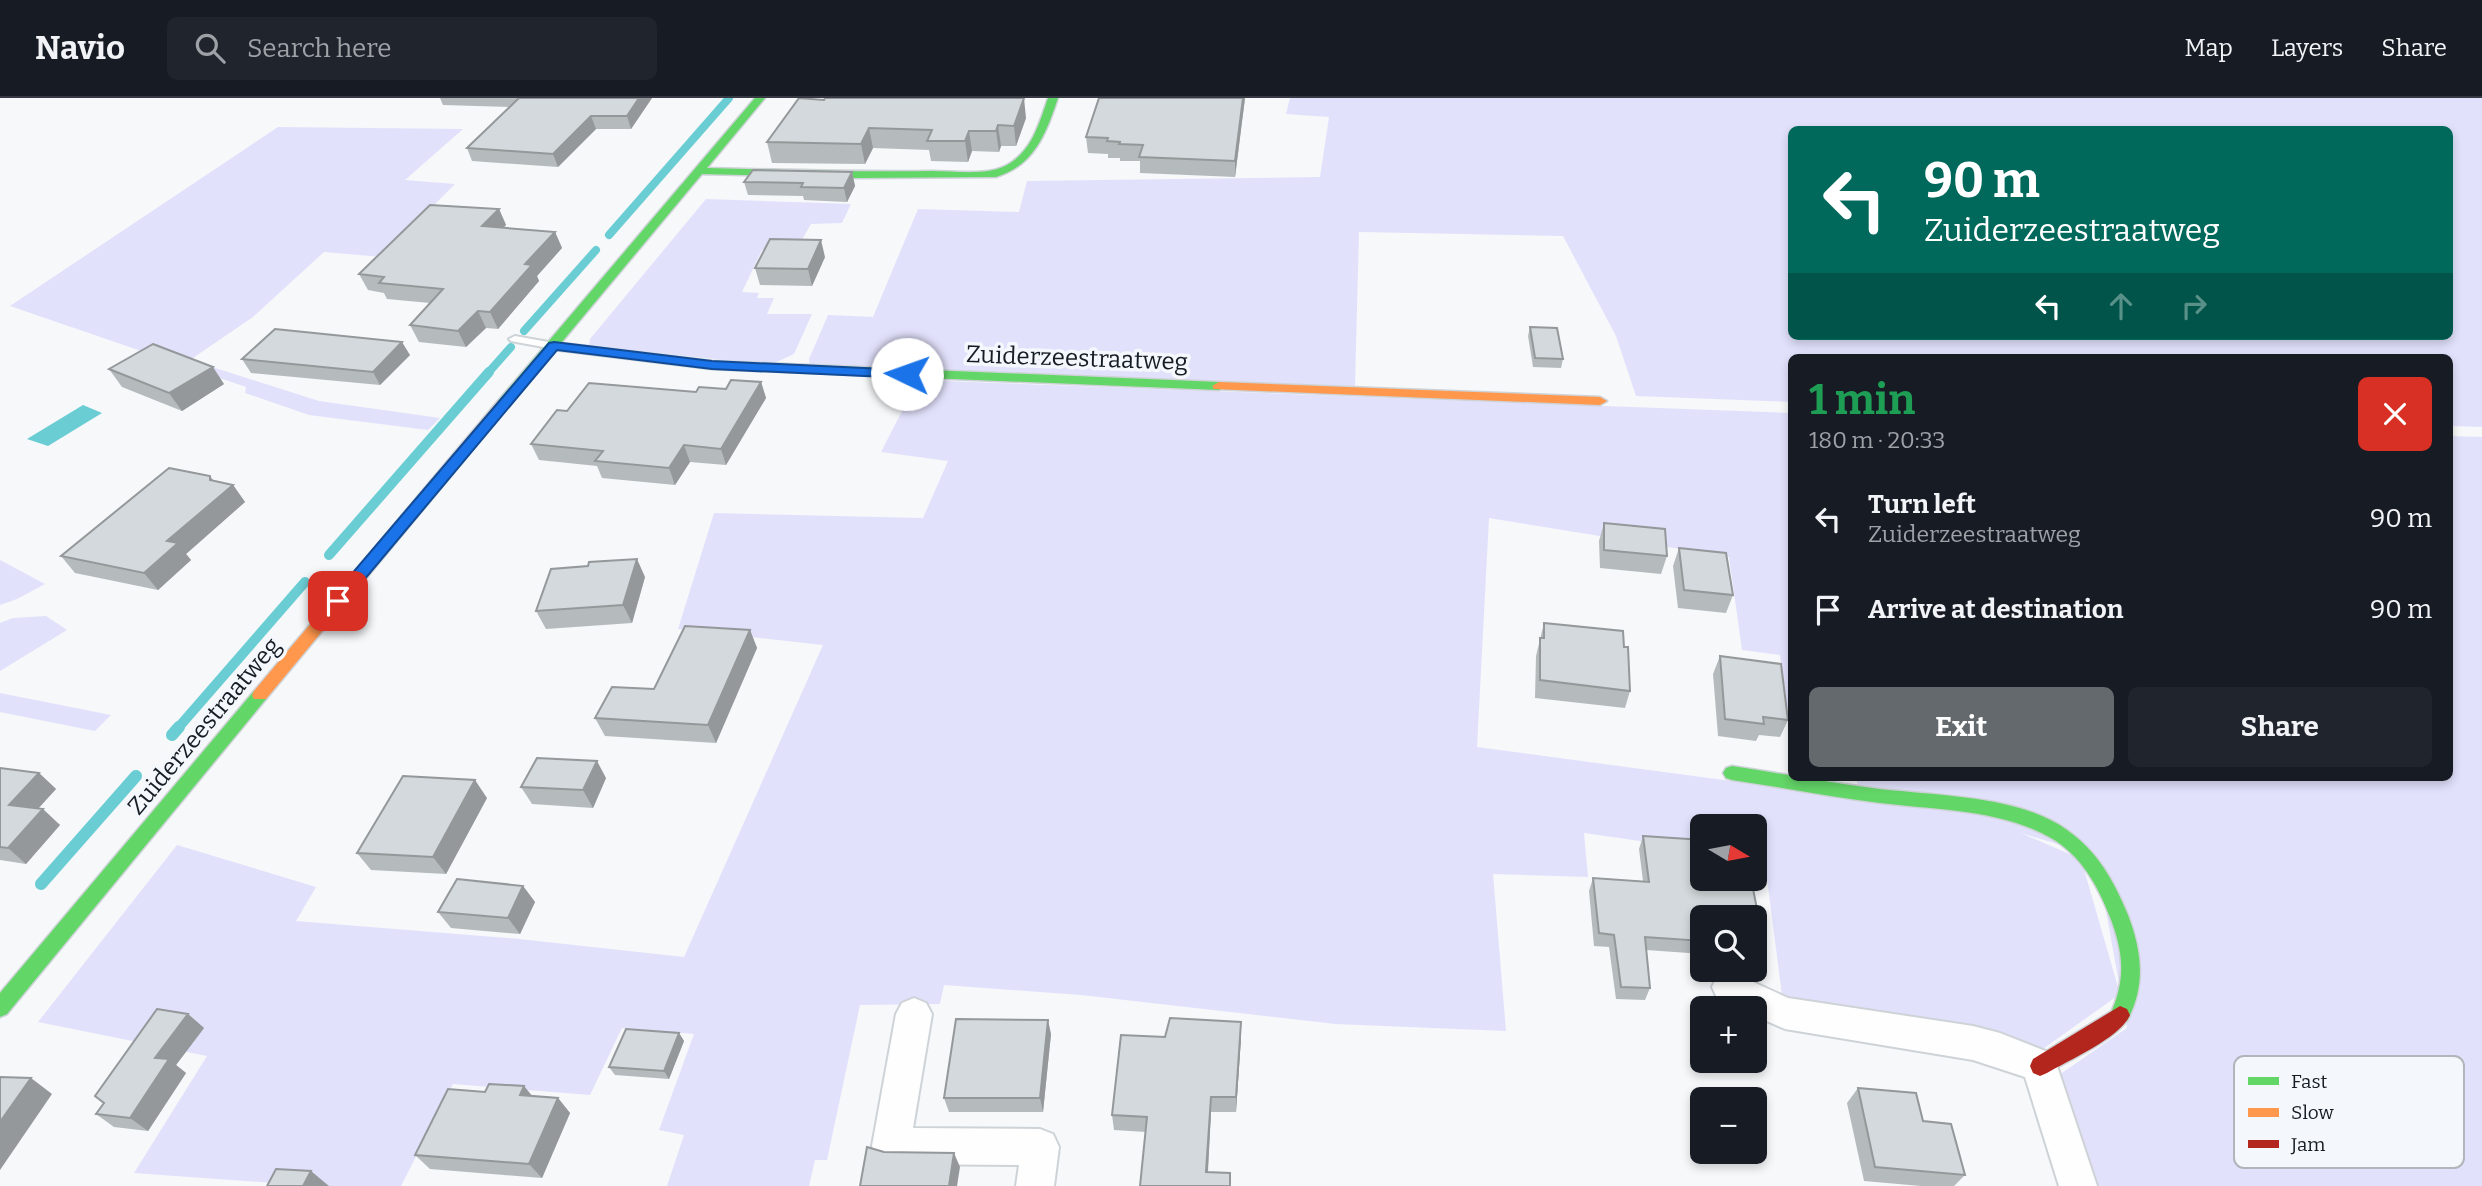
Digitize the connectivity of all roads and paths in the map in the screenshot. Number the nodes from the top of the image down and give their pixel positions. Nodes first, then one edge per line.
1 (760, 98) edge
2 (1053, 98) edge
3 (698, 171) junction
4 (515, 339) dead end
5 (554, 346) junction
6 (1600, 401) dead end
7 (1732, 773) dead end
8 (1729, 987) dead end
9 (0, 1009) edge
10 (914, 1014) dead end
11 (2040, 1066) junction
12 (1035, 1186) edge
13 (2078, 1186) edge

1 - 3 street, Zuiderzeestraatweg
2 - 3 street
3 - 5 street, Zuiderzeestraatweg
4 - 5 lane
5 - 6 street, Zuiderzeestraatweg
5 - 9 street, Zuiderzeestraatweg
7 - 11 street
8 - 11 street
10 - 12 street
11 - 13 street

